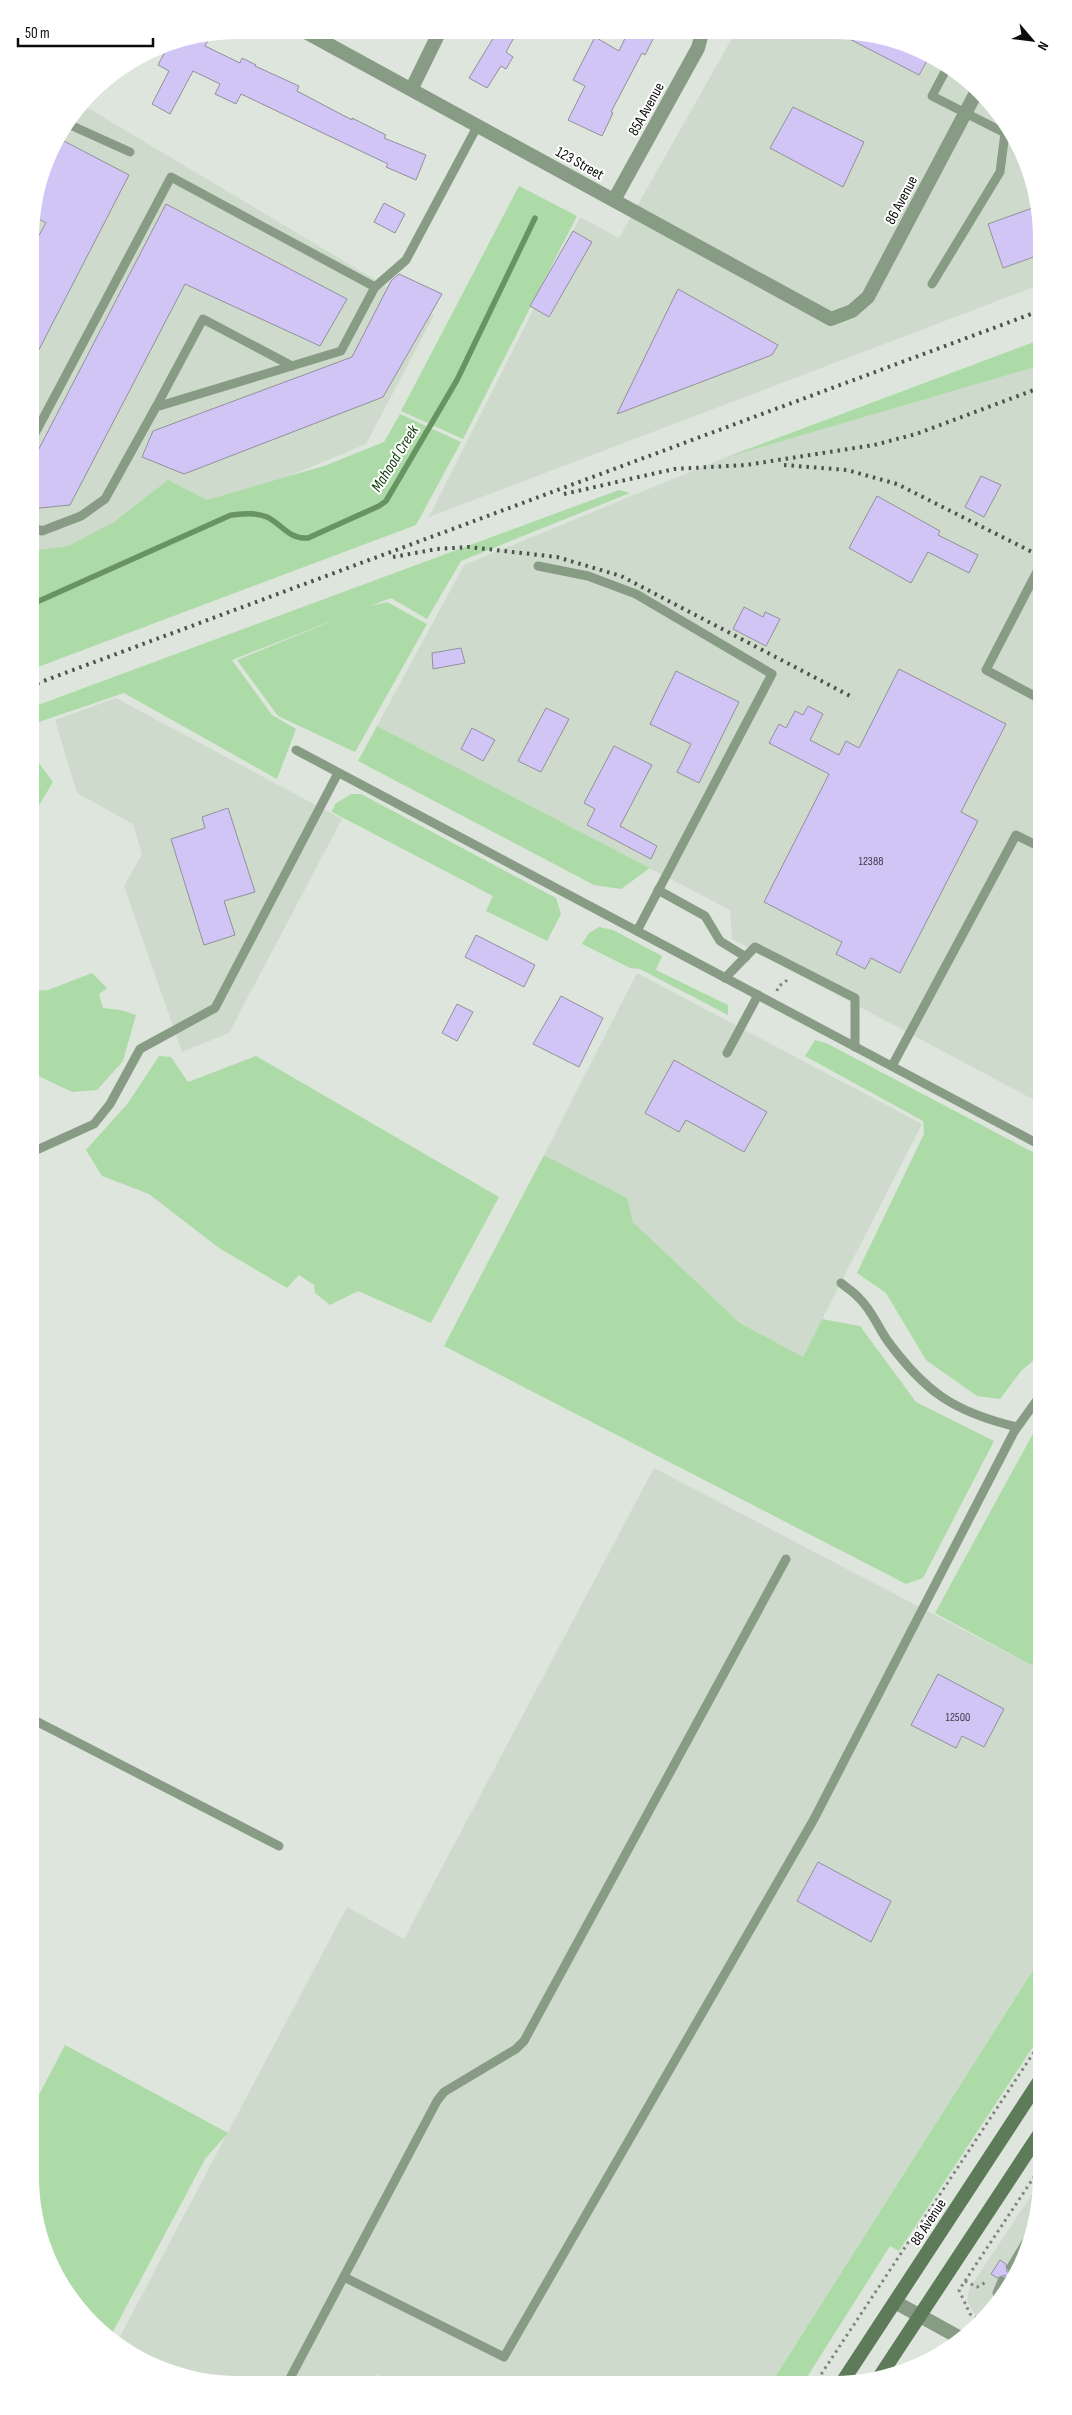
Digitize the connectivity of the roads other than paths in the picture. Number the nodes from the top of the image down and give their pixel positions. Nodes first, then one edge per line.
1 (319, 39) edge
2 (436, 39) edge
3 (700, 39) edge
4 (945, 72) edge
5 (412, 88) junction
6 (974, 96) edge
7 (965, 113) junction
8 (478, 125) junction
9 (73, 126) edge
10 (999, 126) edge
11 (1006, 136) edge
12 (130, 152) dead end
13 (614, 200) junction
14 (932, 284) dead end
15 (375, 287) junction
16 (841, 315) joint
17 (292, 366) junction
18 (156, 407) junction
19 (39, 426) edge
20 (39, 530) edge
21 (538, 566) dead end
22 (1033, 579) edge
23 (1033, 695) edge
24 (296, 750) dead end
25 (338, 773) junction
26 (1033, 844) edge
27 (658, 890) junction
28 (637, 931) junction
29 (746, 957) junction
30 (725, 978) junction
31 (758, 995) junction
32 (855, 1047) junction
33 (727, 1053) dead end
34 (892, 1066) junction
35 (1033, 1141) edge
36 (39, 1149) edge
37 (842, 1283) dead end
38 (1033, 1406) edge
39 (1018, 1427) junction
40 (786, 1559) dead end
41 (39, 1723) edge
42 (279, 1846) dead end
43 (1033, 2091) edge
44 (1033, 2144) edge
45 (1014, 2262) edge
46 (1011, 2267) dead end
47 (344, 2276) junction
48 (1002, 2281) dead end
49 (998, 2290) edge
50 (895, 2302) junction
51 (920, 2316) junction
52 (955, 2335) edge
53 (884, 2369) edge
54 (291, 2376) edge
55 (847, 2376) edge

1 - 5 street, 123 Street
2 - 5 street
3 - 13 street, 85A Avenue
4 - 7 lane
5 - 8 street, 123 Street
6 - 7 street, 86 Avenue
7 - 10 lane
7 - 16 street, 86 Avenue
8 - 13 street, 123 Street
8 - 15 lane
9 - 12 lane
11 - 14 lane
13 - 16 street, 123 Street
15 - 17 lane
15 - 19 lane
17 - 18 lane
17 - 18 lane
18 - 20 lane
21 - 27 lane
22 - 23 lane
24 - 25 lane
25 - 28 lane
25 - 36 lane
26 - 34 lane
27 - 28 lane
27 - 29 lane
28 - 30 lane
29 - 30 lane
29 - 32 lane
30 - 31 lane
31 - 32 lane
31 - 33 lane
32 - 34 lane
34 - 35 lane
37 - 39 lane
38 - 39 lane
39 - 47 lane
40 - 47 lane
41 - 42 lane
43 - 50 main road, 88 Avenue
44 - 51 main road
45 - 46 lane
47 - 54 lane
48 - 49 lane
50 - 51 street
50 - 55 main road, 88 Avenue
51 - 52 street
51 - 53 main road

